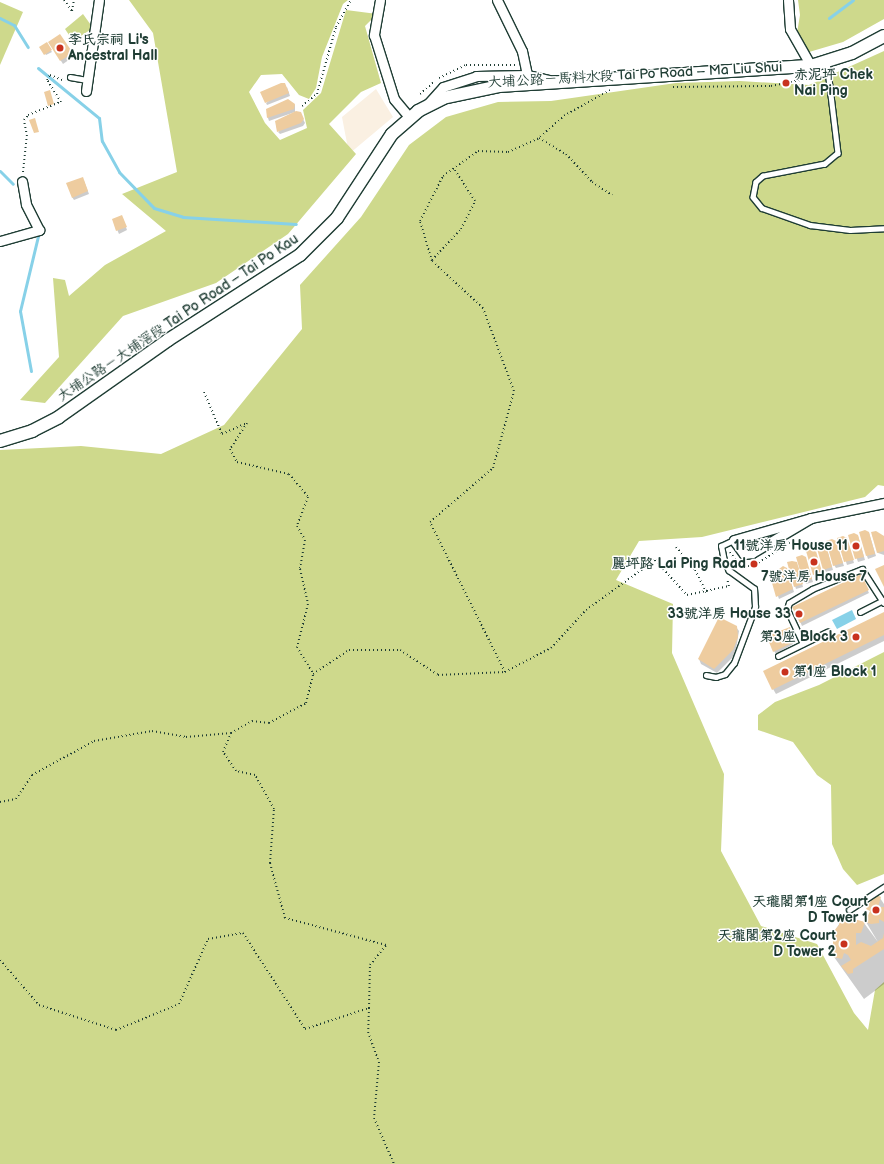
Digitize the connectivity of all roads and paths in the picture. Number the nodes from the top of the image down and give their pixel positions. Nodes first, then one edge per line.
1 (64, 0) edge
2 (74, 0) edge
3 (99, 0) edge
4 (351, 0) edge
5 (380, 0) edge
6 (497, 0) edge
7 (788, 0) edge
8 (884, 36) edge
9 (811, 66) junction
10 (828, 67) junction
11 (526, 70) junction
12 (70, 77) joint
13 (87, 80) junction
14 (555, 83) junction
15 (666, 87) dead end
16 (611, 90) junction
17 (619, 90) dead end
18 (86, 91) dead end
19 (597, 91) dead end
20 (420, 94) dead end
21 (302, 106) dead end
22 (426, 107) junction
23 (410, 118) junction
24 (539, 138) junction
25 (455, 170) junction
26 (22, 181) joint
27 (612, 195) dead end
28 (884, 228) edge
29 (0, 240) edge
30 (432, 261) junction
31 (204, 392) dead end
32 (0, 441) edge
33 (884, 503) edge
34 (811, 518) junction
35 (734, 540) junction
36 (676, 547) dead end
37 (729, 586) dead end
38 (707, 594) junction
39 (883, 602) edge
40 (860, 612) dead end
41 (827, 632) dead end
42 (803, 644) junction
43 (778, 656) dead end
44 (505, 672) junction
45 (313, 674) junction
46 (706, 675) dead end
47 (231, 732) junction
48 (0, 802) edge
49 (884, 887) edge
50 (849, 910) dead end
51 (0, 960) edge
52 (369, 1008) junction
53 (394, 1164) edge

1 - 2 path
3 - 13 street
4 - 21 path
5 - 23 street
6 - 11 street
7 - 9 street
8 - 10 main road, 大埔公路－馬料水段 Tai Po Road – Ma Liu Shui
9 - 10 main road, 大埔公路－馬料水段 Tai Po Road – Ma Liu Shui
9 - 14 main road, 大埔公路－馬料水段 Tai Po Road – Ma Liu Shui
10 - 15 path, 大埔公路－馬料水段 Tai Po Road – Ma Liu Shui
10 - 28 lane
11 - 14 street
11 - 20 path, 大埔公路－馬料水段 Tai Po Road – Ma Liu Shui
11 - 22 street
12 - 13 lane
12 - 26 path
13 - 18 street
14 - 22 main road, 大埔公路－馬料水段 Tai Po Road – Ma Liu Shui
16 - 17 path, 大埔公路－馬料水段 Tai Po Road – Ma Liu Shui
16 - 19 path, 大埔公路－馬料水段 Tai Po Road – Ma Liu Shui
16 - 24 path
22 - 23 main road, 大埔公路－馬料水段 Tai Po Road – Ma Liu Shui
23 - 32 main road, 大埔公路－大埔滘段 Tai Po Road – Tai Po Kau
24 - 25 path
24 - 27 path
25 - 30 path
25 - 30 path
26 - 29 street
30 - 44 path
31 - 45 path
33 - 34 street
34 - 35 street
34 - 35 street
35 - 46 lane
36 - 38 path
37 - 38 path
38 - 44 path
39 - 40 lane
39 - 42 lane
41 - 42 lane
42 - 43 lane
44 - 45 path
45 - 47 path
47 - 48 path
47 - 52 path
49 - 50 lane
51 - 52 path
52 - 53 path

